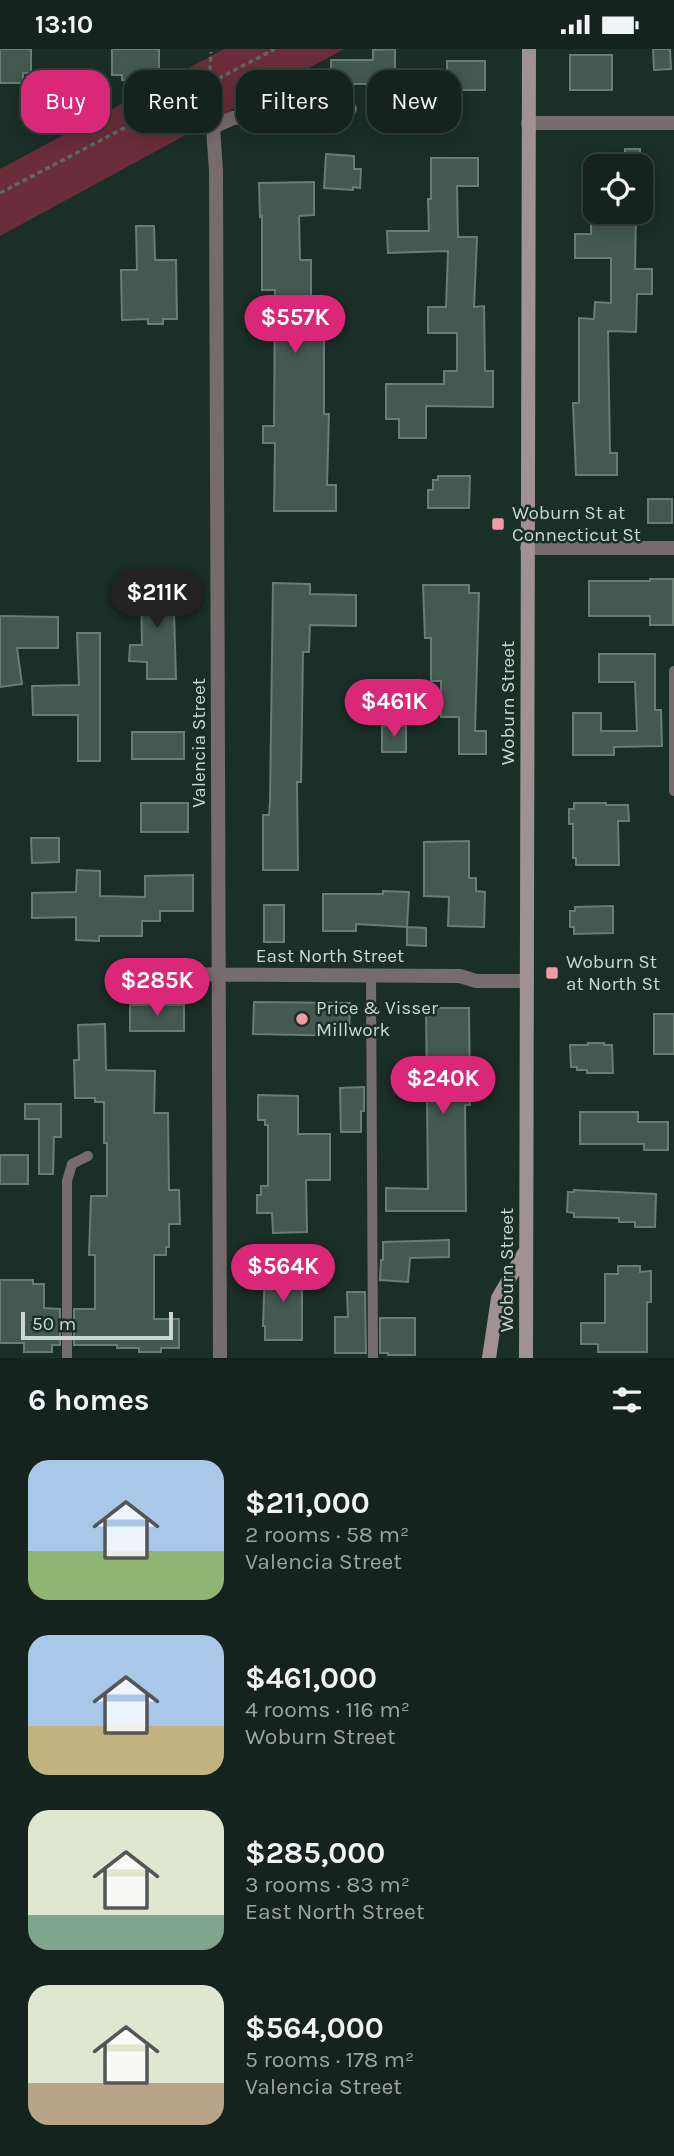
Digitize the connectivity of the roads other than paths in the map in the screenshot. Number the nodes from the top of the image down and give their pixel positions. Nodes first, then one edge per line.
1 (528, 49) edge
2 (236, 118) edge
3 (528, 123) junction
4 (674, 123) edge
5 (527, 548) junction
6 (674, 548) edge
7 (674, 671) edge
8 (674, 791) edge
9 (132, 975) dead end
10 (219, 975) junction
11 (371, 975) junction
12 (527, 981) junction
13 (88, 1156) dead end
14 (526, 1248) junction
15 (67, 1358) edge
16 (220, 1358) edge
17 (373, 1358) edge
18 (489, 1358) edge
19 (526, 1358) edge

1 - 3 main road, Woburn Street
2 - 10 street, Valencia Street
3 - 4 street
3 - 5 main road, Woburn Street
5 - 6 street
5 - 12 main road, Woburn Street
7 - 8 lane
9 - 10 street, East North Street
10 - 11 street, East North Street
10 - 16 street, Valencia Street
11 - 12 street, East North Street
11 - 17 lane
12 - 14 main road, Woburn Street
13 - 15 lane
14 - 18 main road
14 - 19 main road, Woburn Street

